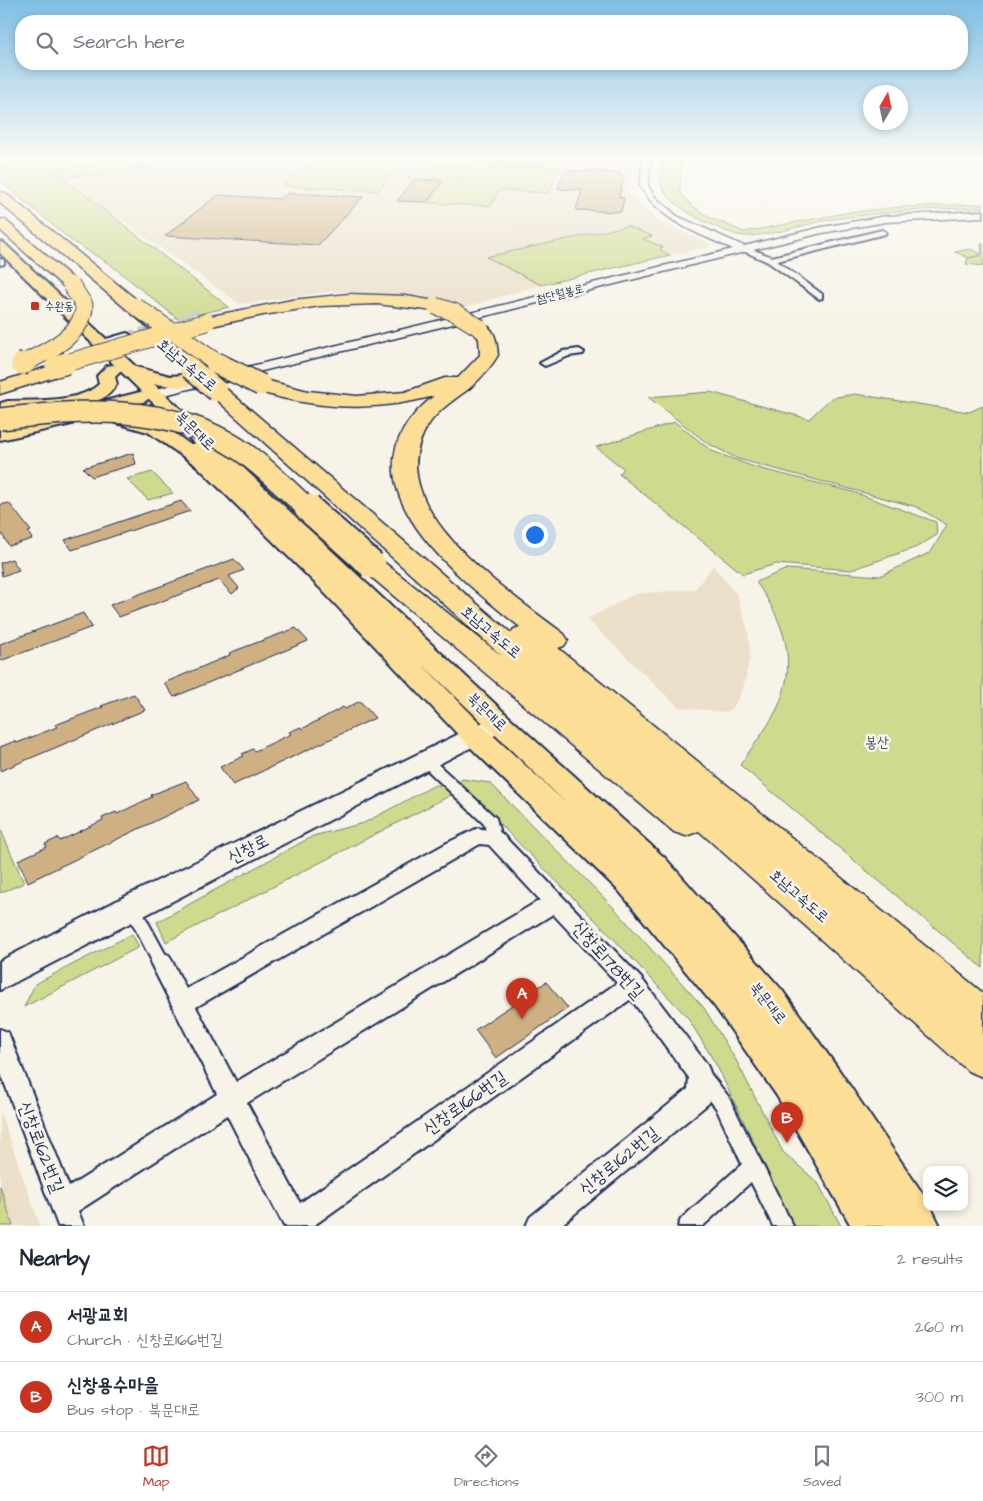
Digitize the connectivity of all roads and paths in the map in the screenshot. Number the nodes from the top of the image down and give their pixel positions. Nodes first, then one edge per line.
1 (10, 215) edge
2 (24, 215) edge
3 (670, 215) edge
4 (959, 215) edge
5 (0, 224) edge
6 (882, 232) dead end
7 (714, 236) junction
8 (778, 240) junction
9 (0, 246) edge
10 (743, 249) junction
11 (771, 260) junction
12 (0, 262) edge
13 (819, 296) dead end
14 (135, 306) junction
15 (475, 329) junction
16 (127, 336) tunnel mouth
17 (102, 342) junction
18 (579, 352) dead end
19 (545, 363) dead end
20 (197, 367) junction
21 (58, 368) junction
22 (122, 370) junction
23 (0, 374) edge
24 (0, 382) edge
25 (225, 384) junction
26 (0, 388) edge
27 (148, 395) junction
28 (55, 404) junction
29 (4, 413) edge
30 (184, 420) junction
31 (26, 428) junction
32 (0, 434) edge
33 (204, 462) junction
34 (487, 729) junction
35 (425, 760) junction
36 (684, 766) junction
37 (494, 838) junction
38 (554, 902) junction
39 (132, 907) junction
40 (831, 924) junction
41 (161, 962) joint
42 (0, 976) edge
43 (633, 985) junction
44 (182, 1003) junction
45 (983, 1019) edge
46 (0, 1040) edge
47 (983, 1056) edge
48 (707, 1090) junction
49 (232, 1098) junction
50 (754, 1166) junction
51 (67, 1216) edge
52 (297, 1224) edge
53 (539, 1226) edge
54 (688, 1226) edge
55 (783, 1226) edge
56 (875, 1226) edge
57 (919, 1226) edge

1 - 20 highway, 호남고속도로
2 - 14 highway, 호남고속도로
3 - 7 street
4 - 8 street, 첨단월봉로
5 - 23 highway, bridge
6 - 11 street
7 - 8 street
7 - 10 street
8 - 10 street, 첨단월봉로
9 - 17 main road, 북문대로
10 - 11 street
10 - 25 street, 첨단월봉로
11 - 13 street
12 - 22 main road, 북문대로
14 - 15 highway, bridge
14 - 20 highway, 호남고속도로
15 - 21 highway
15 - 36 highway
16 - 17 street
17 - 22 main road, 북문대로
18 - 19 street
20 - 25 highway, 호남고속도로, bridge
21 - 24 highway
21 - 26 highway
22 - 25 main road
22 - 27 main road, 북문대로
22 - 28 highway
25 - 27 street, 첨단월봉로
25 - 30 main road
25 - 36 highway, 호남고속도로
25 - 40 highway, 호남고속도로
27 - 28 highway
27 - 30 main road, 북문대로
27 - 31 highway
27 - 33 main road, 북문대로
28 - 29 highway
29 - 40 highway, bridge
30 - 34 main road, 북문대로
31 - 32 highway
31 - 33 highway
33 - 34 main road, 북문대로
34 - 35 main road, 신창로
34 - 56 main road, 북문대로
34 - 57 main road, 북문대로
35 - 37 street
35 - 39 main road, 신창로
36 - 45 highway, 호남고속도로
37 - 38 street, 신창로178번길
37 - 44 street
38 - 43 street, 신창로178번길
38 - 49 street
39 - 41 street, 신창로166번길
39 - 42 main road, 신창로
40 - 47 highway, 호남고속도로
41 - 44 street, 신창로166번길
43 - 48 street, 신창로178번길
43 - 52 street, 신창로166번길
44 - 49 street, 신창로166번길
46 - 51 street, 신창로162번길
48 - 50 street, 신창로178번길
48 - 53 street, 신창로162번길
49 - 51 street
49 - 52 street, 신창로166번길
50 - 54 street
50 - 55 street, 신창로178번길

